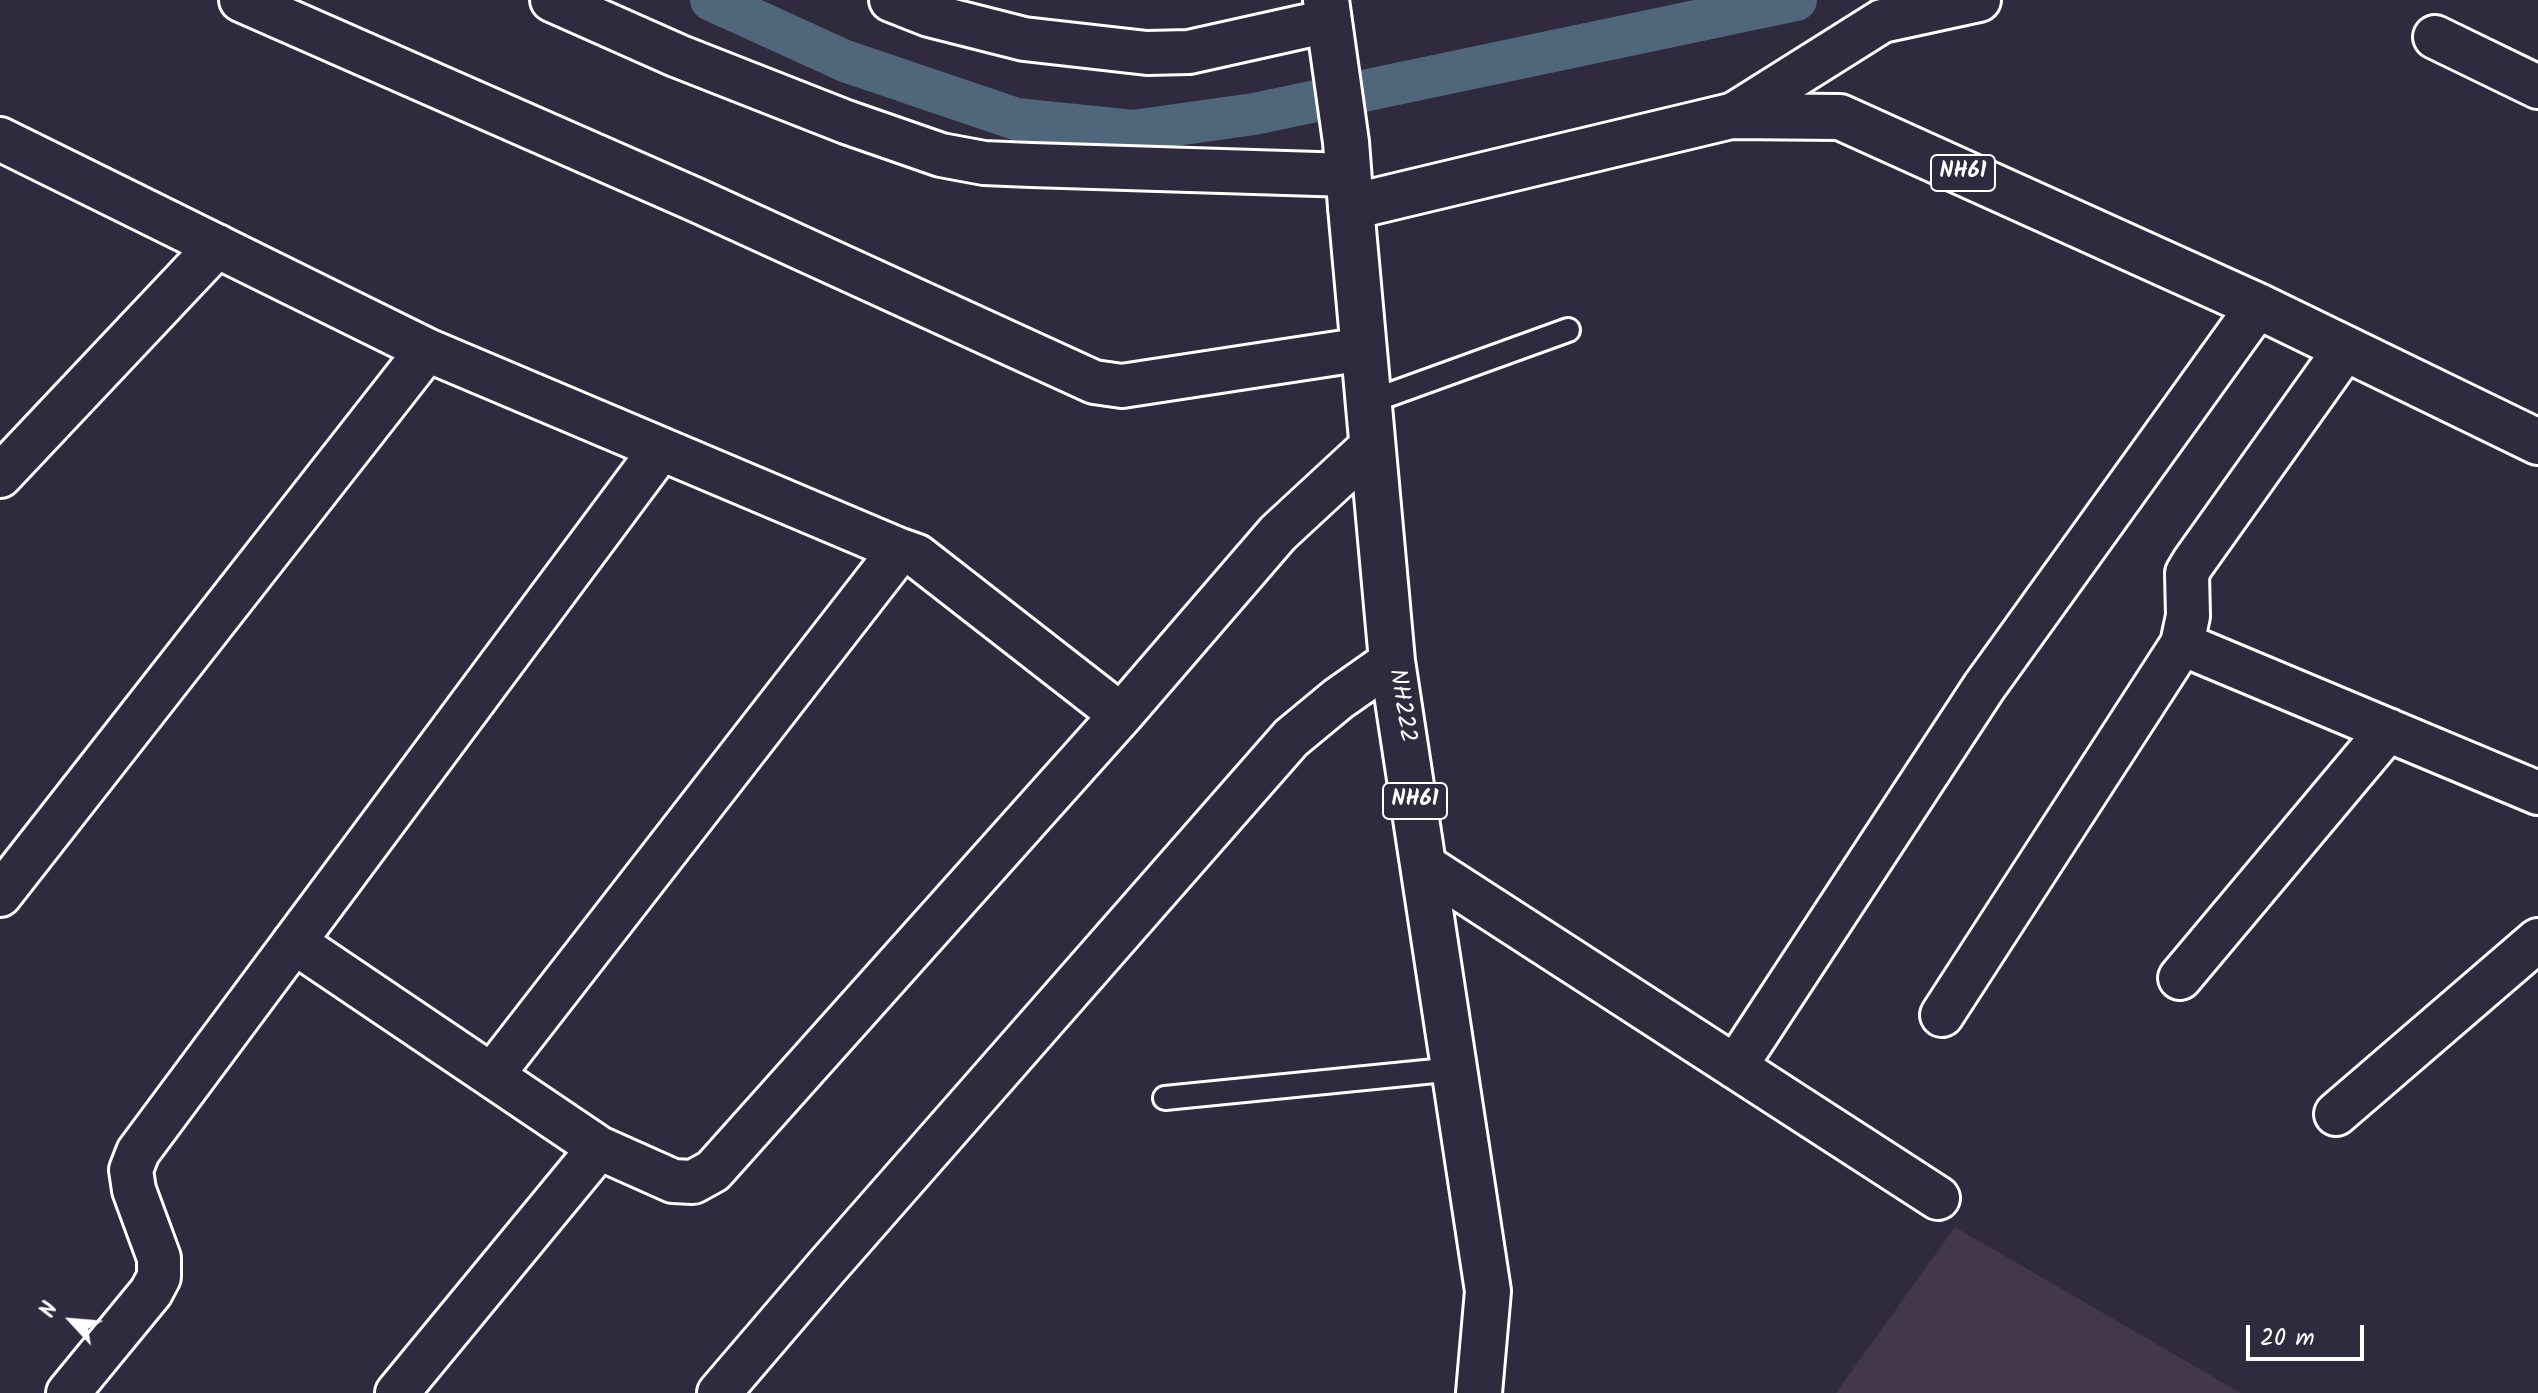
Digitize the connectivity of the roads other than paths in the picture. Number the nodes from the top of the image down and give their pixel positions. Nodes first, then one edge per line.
1 (241, 0) edge
2 (552, 0) edge
3 (891, 0) edge
4 (1979, 0) edge
5 (1328, 20) edge
6 (2435, 37) dead end
7 (2538, 87) edge
8 (1731, 116) junction
9 (0, 139) edge
10 (1349, 175) junction
11 (217, 246) junction
12 (2258, 306) junction
13 (1568, 330) dead end
14 (2346, 348) junction
15 (1364, 349) junction
16 (427, 350) junction
17 (1369, 402) junction
18 (2538, 442) edge
19 (1373, 445) junction
20 (661, 449) junction
21 (0, 476) edge
22 (900, 550) junction
23 (2182, 644) junction
24 (1392, 661) junction
25 (1121, 715) junction
26 (2388, 730) junction
27 (2538, 793) edge
28 (1425, 866) junction
29 (0, 895) edge
30 (2538, 940) edge
31 (294, 942) junction
32 (2180, 978) dead end
33 (1942, 1015) dead end
34 (1735, 1067) junction
35 (1455, 1069) junction
36 (492, 1075) junction
37 (1165, 1098) dead end
38 (2336, 1114) dead end
39 (599, 1148) junction
40 (1938, 1198) dead end
41 (68, 1393) edge
42 (397, 1393) edge
43 (719, 1393) edge
44 (1479, 1393) edge

1 - 15 street
2 - 10 street
3 - 5 street
4 - 8 street
5 - 10 main road, NH222
6 - 7 street
8 - 10 main road, NH61
8 - 12 main road, NH61
9 - 11 street
10 - 15 main road, NH222 / NH61
11 - 16 street
11 - 21 street
12 - 14 main road, NH61
12 - 34 street
13 - 17 lane
14 - 18 main road, NH61
14 - 23 street
15 - 17 main road, NH222 / NH61
16 - 20 street
16 - 29 street
17 - 19 main road, NH222 / NH61
19 - 24 main road, NH222 / NH61
19 - 25 street
20 - 22 street
20 - 31 street
22 - 25 street
22 - 36 street
23 - 26 street
23 - 33 street
24 - 28 main road, NH222 / NH61
24 - 43 street
25 - 39 street
26 - 27 street
26 - 32 street
28 - 34 street
28 - 35 main road, NH222 / NH61
30 - 38 street
31 - 36 street
31 - 41 street
34 - 40 street
35 - 37 lane
35 - 44 main road, NH222 / NH61
36 - 39 street
39 - 42 street

